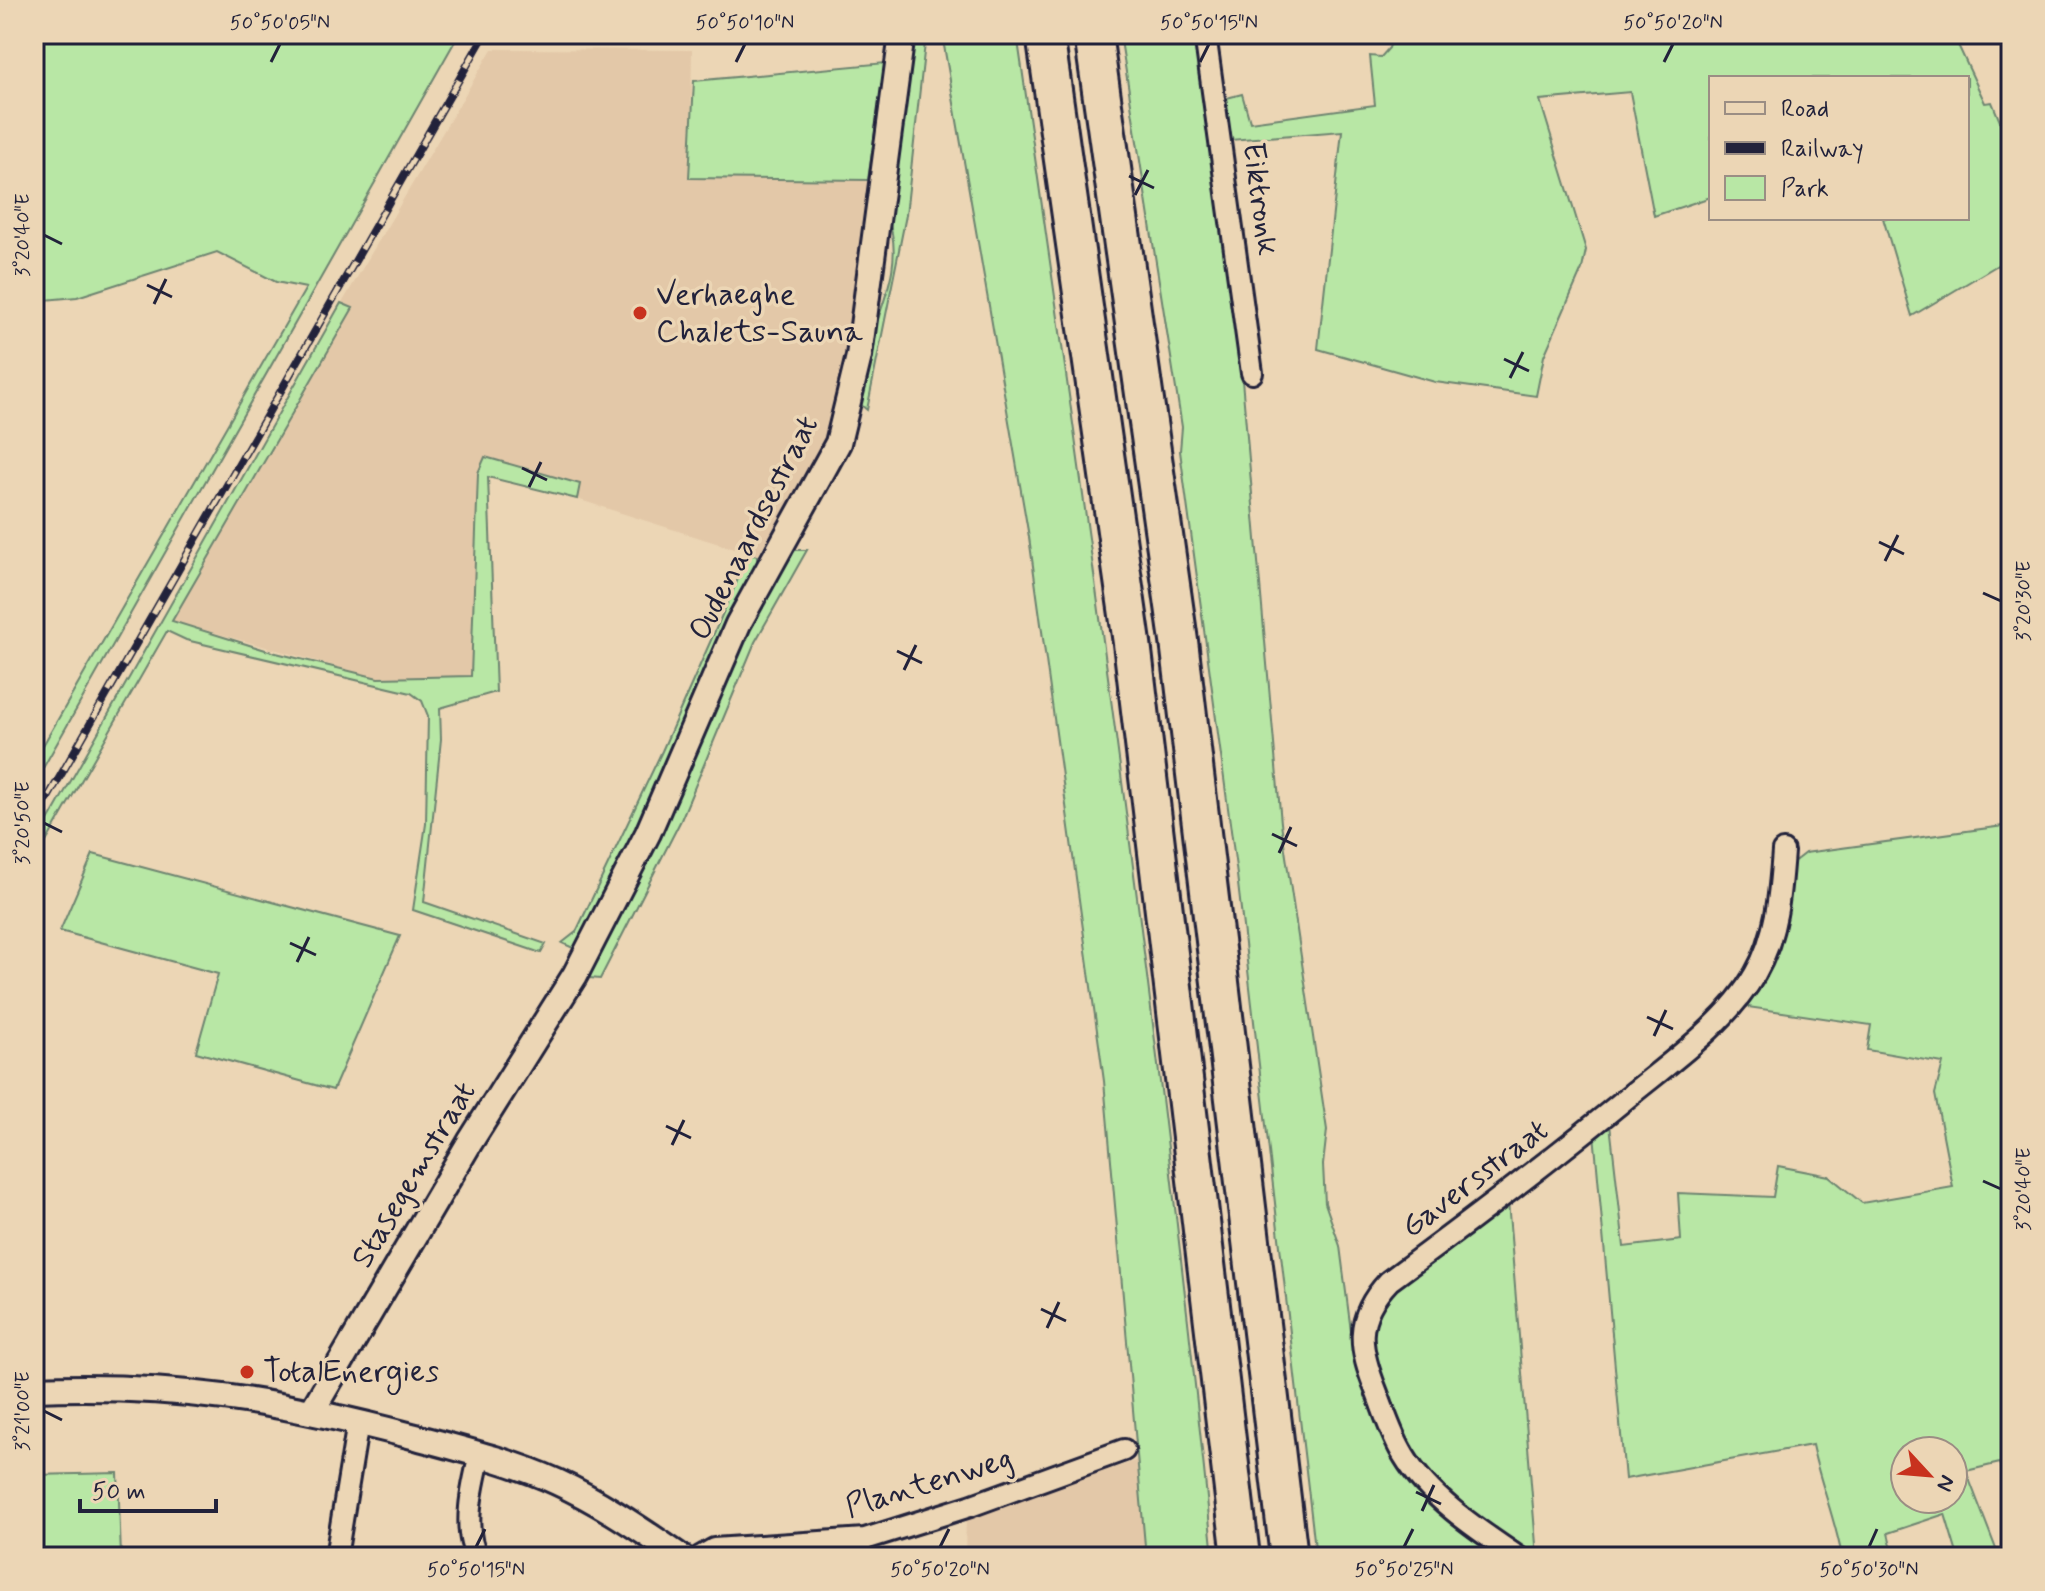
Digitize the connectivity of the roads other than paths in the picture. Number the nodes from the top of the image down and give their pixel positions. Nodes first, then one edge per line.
1 (902, 34) edge
2 (1045, 34) edge
3 (1093, 34) edge
4 (1205, 34) edge
5 (1252, 373) dead end
6 (1783, 851) dead end
7 (575, 975) joint
8 (34, 1389) edge
9 (312, 1411) junction
10 (358, 1422) junction
11 (1124, 1450) dead end
12 (480, 1455) junction
13 (336, 1557) edge
14 (478, 1557) edge
15 (681, 1557) edge
16 (700, 1557) edge
17 (1241, 1557) edge
18 (1289, 1557) edge
19 (1518, 1557) edge

1 - 7 street, Oudenaardsestraat
2 - 17 highway
3 - 18 highway
4 - 5 street, Eiktronk
6 - 19 street, Gaversstraat
7 - 9 street, Stasegemstraat
8 - 9 street
9 - 10 street
10 - 12 street
10 - 13 street
11 - 16 street, Plantenweg
12 - 14 street
12 - 15 street

